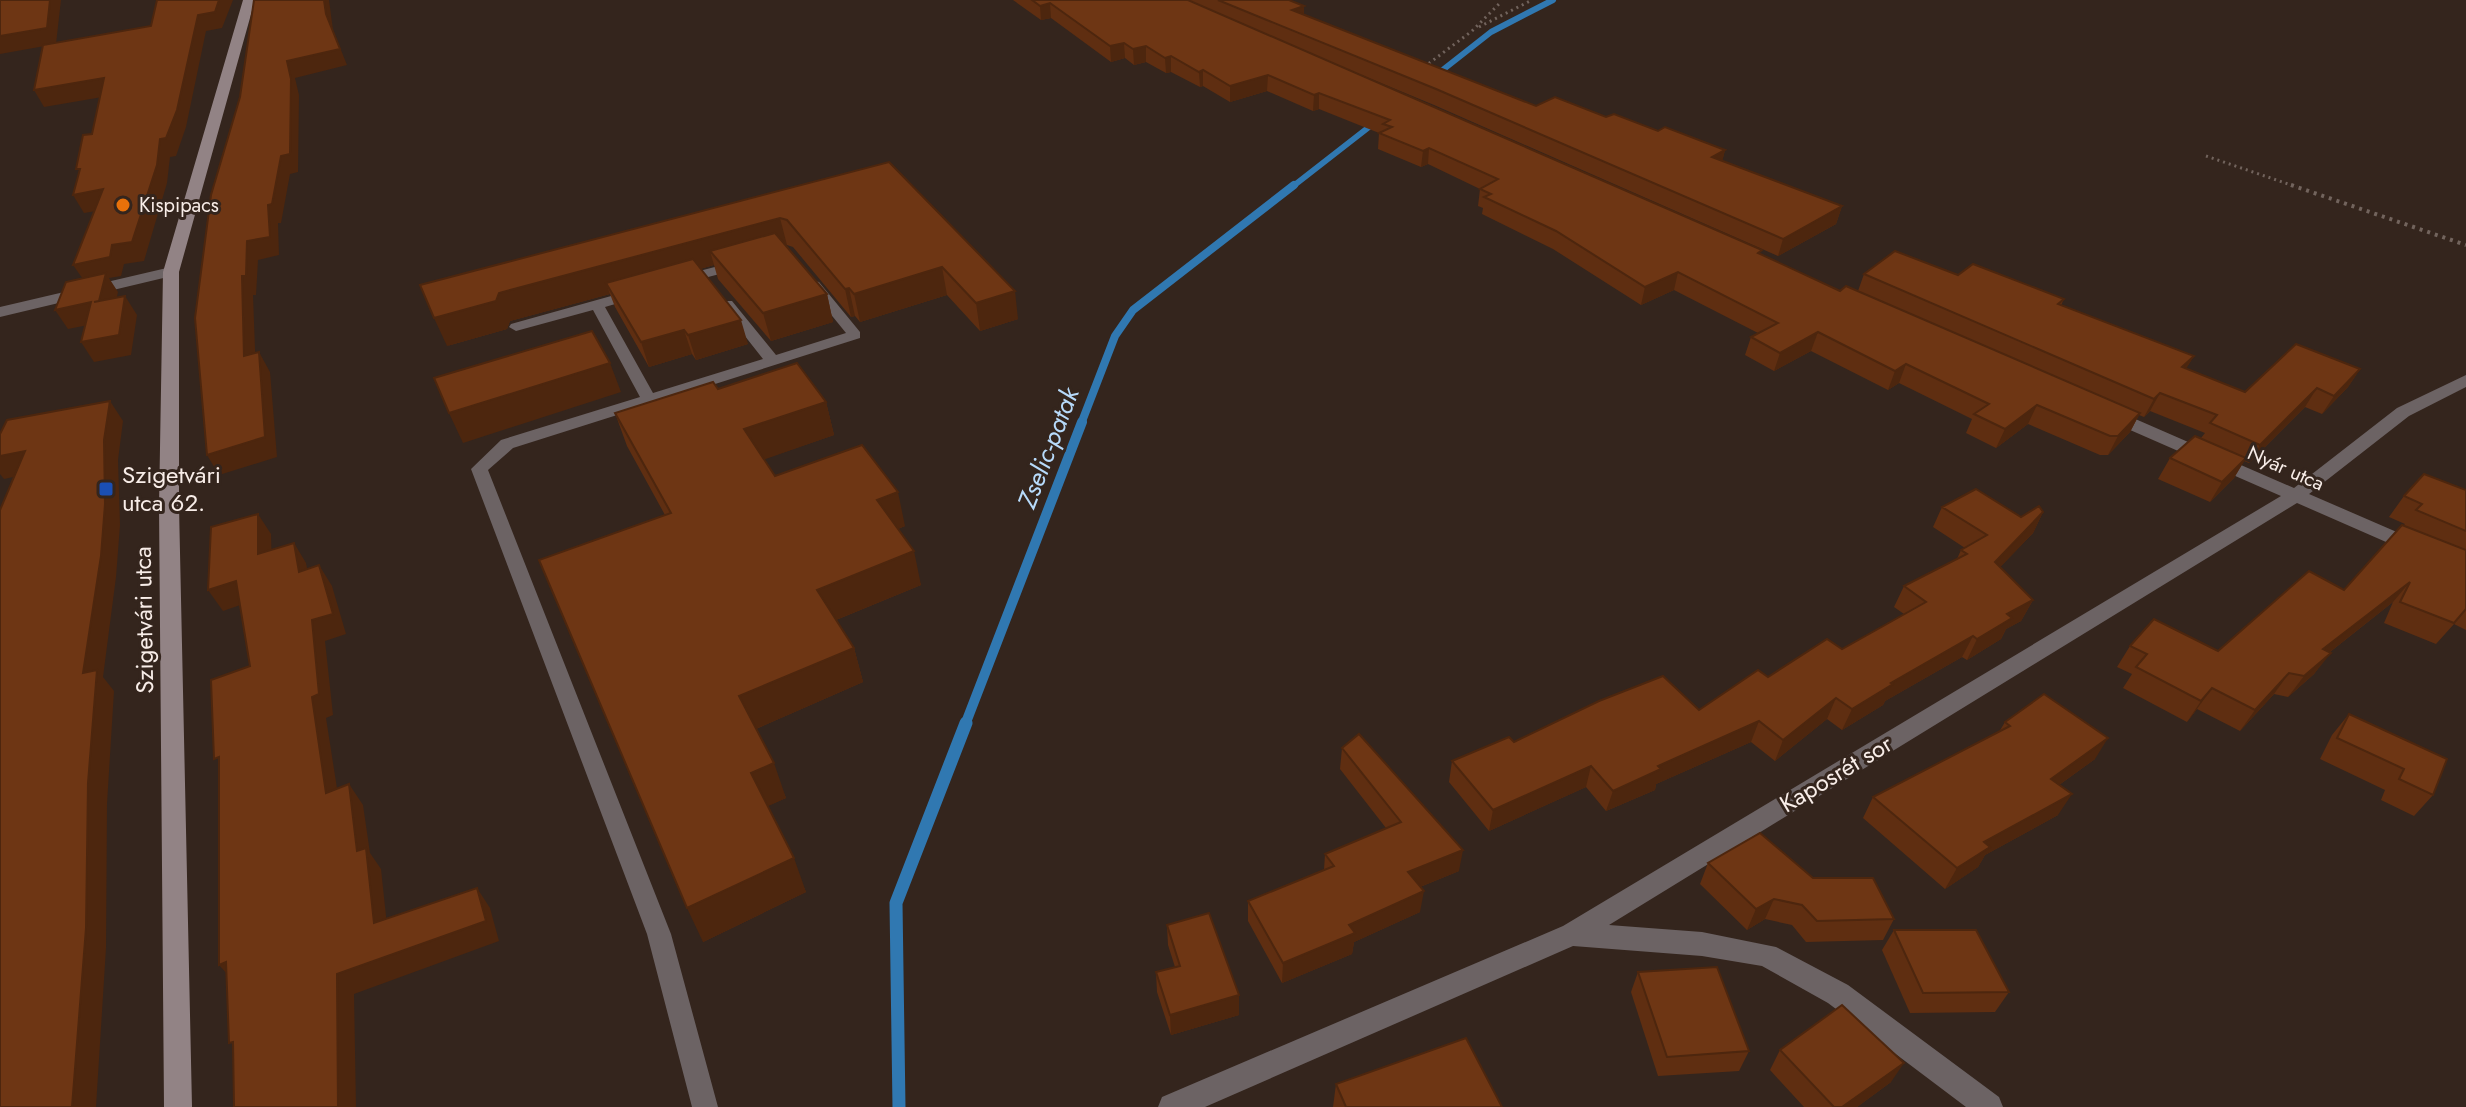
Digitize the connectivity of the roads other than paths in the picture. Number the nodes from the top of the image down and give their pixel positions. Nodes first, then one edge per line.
1 (249, 0) edge
2 (759, 259) edge
3 (171, 272) junction
4 (703, 274) junction
5 (806, 276) edge
6 (672, 283) edge
7 (642, 292) edge
8 (597, 305) junction
9 (0, 312) edge
10 (516, 327) dead end
11 (773, 361) junction
12 (2466, 380) edge
13 (648, 398) junction
14 (2093, 406) edge
15 (2295, 496) junction
16 (2466, 570) edge
17 (1572, 934) junction
18 (178, 1107) edge
19 (705, 1107) edge
20 (1172, 1107) edge
21 (1989, 1107) edge

1 - 3 street, Szigetvári utca
2 - 4 lane
3 - 9 street
3 - 18 street, Szigetvári utca
4 - 6 lane
4 - 11 lane
5 - 11 lane
7 - 8 lane
8 - 10 lane
8 - 13 lane
11 - 13 lane
12 - 15 street, Kaposrét sor
13 - 19 lane
14 - 15 street, Nyár utca
15 - 16 street, Nyár utca
15 - 17 street, Kaposrét sor
17 - 20 street, Kaposrét sor
17 - 21 street

